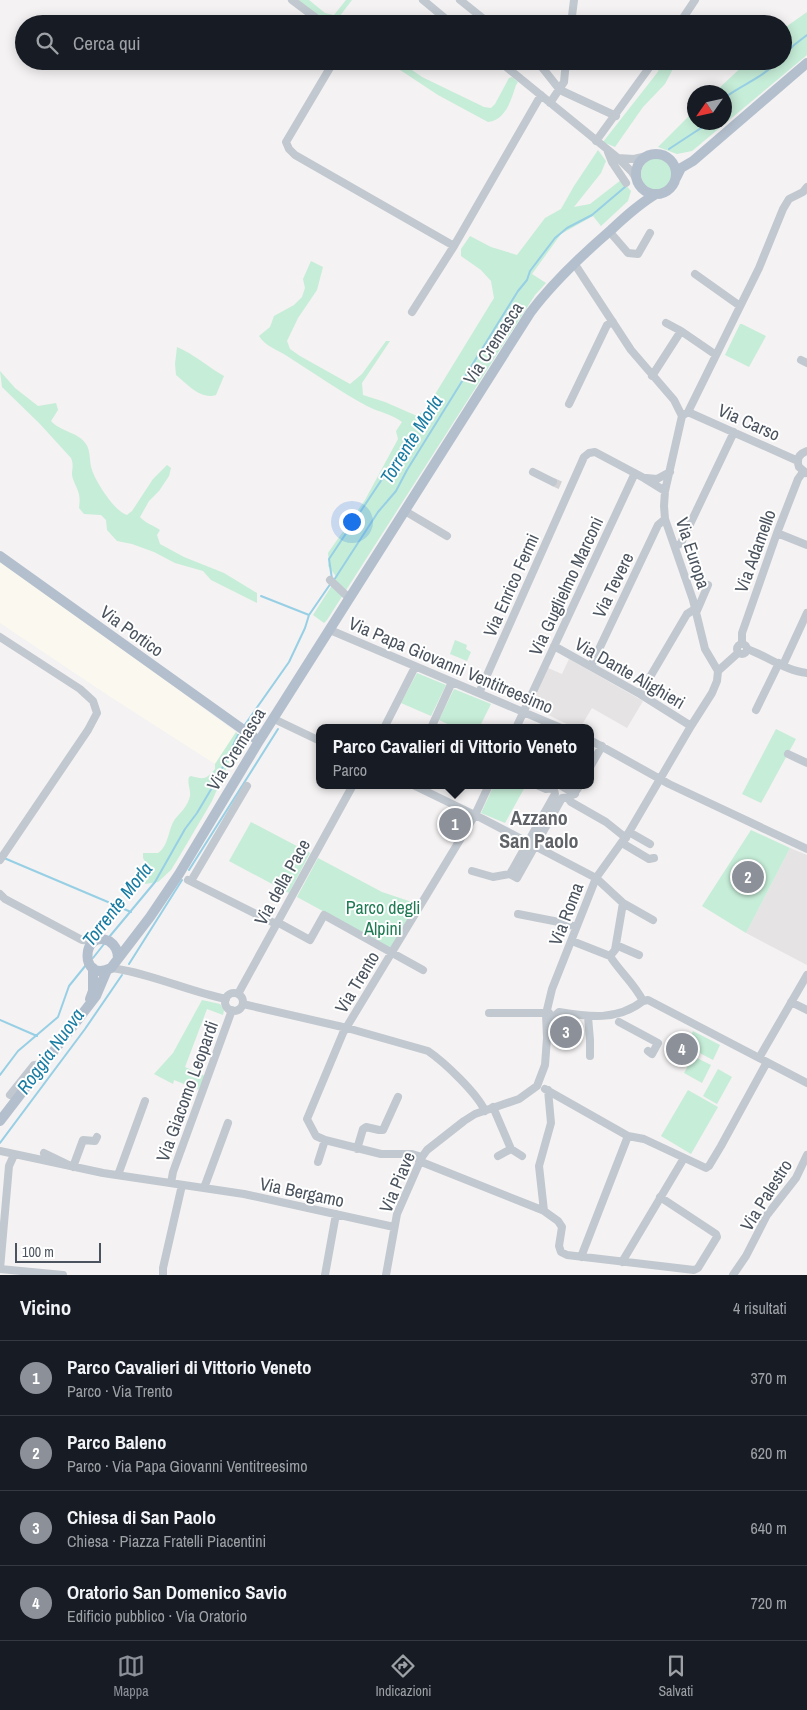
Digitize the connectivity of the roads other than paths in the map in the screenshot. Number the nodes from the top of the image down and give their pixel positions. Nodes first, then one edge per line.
1 (292, 0) edge
2 (423, 0) edge
3 (460, 0) edge
4 (574, 0) edge
5 (695, 0) edge
6 (312, 15) edge
7 (441, 15) edge
8 (479, 15) edge
9 (572, 15) edge
10 (686, 15) edge
11 (807, 63) edge
12 (329, 70) edge
13 (510, 70) edge
14 (544, 70) edge
15 (565, 70) edge
16 (648, 70) edge
17 (560, 90) junction
18 (541, 95) junction
19 (550, 103) junction
20 (616, 116) junction
21 (596, 142) junction
22 (607, 151) junction
23 (647, 156) junction
24 (696, 157) junction
25 (618, 158) junction
26 (671, 160) junction
27 (676, 178) junction
28 (637, 180) junction
29 (626, 183) dead end
30 (807, 187) edge
31 (656, 194) junction
32 (632, 212) junction
33 (609, 232) junction
34 (650, 233) dead end
35 (454, 246) junction
36 (574, 263) junction
37 (695, 274) dead end
38 (740, 306) junction
39 (412, 312) dead end
40 (612, 322) junction
41 (666, 323) dead end
42 (681, 331) junction
43 (716, 355) junction
44 (652, 376) junction
45 (569, 404) dead end
46 (685, 414) junction
47 (734, 432) junction
48 (807, 451) edge
49 (798, 461) junction
50 (533, 472) dead end
51 (670, 472) junction
52 (805, 472) edge
53 (635, 473) junction
54 (644, 478) junction
55 (553, 482) tunnel mouth
56 (665, 491) junction
57 (405, 511) junction
58 (666, 519) junction
59 (777, 533) junction
60 (447, 536) dead end
61 (807, 545) edge
62 (675, 547) junction
63 (0, 556) edge
64 (330, 580) dead end
65 (708, 585) dead end
66 (349, 598) junction
67 (695, 612) junction
68 (807, 613) edge
69 (330, 630) junction
70 (0, 637) edge
71 (554, 646) junction
72 (744, 646) junction
73 (781, 664) junction
74 (591, 666) junction
75 (414, 667) junction
76 (718, 671) junction
77 (807, 673) edge
78 (452, 682) junction
79 (479, 693) junction
80 (640, 694) junction
81 (756, 710) dead end
82 (524, 712) junction
83 (271, 723) junction
84 (386, 724) edge
85 (433, 724) edge
86 (518, 724) edge
87 (552, 724) edge
88 (691, 726) junction
89 (245, 732) junction
90 (316, 740) edge
91 (259, 741) junction
92 (594, 742) edge
93 (602, 746) junction
94 (788, 754) dead end
95 (594, 760) edge
96 (807, 763) edge
97 (660, 779) junction
98 (247, 786) dead end
99 (351, 789) edge
100 (421, 789) edge
101 (487, 789) edge
102 (544, 789) edge
103 (561, 792) edge
104 (475, 815) junction
105 (626, 838) junction
106 (650, 844) dead end
107 (531, 845) junction
108 (807, 849) edge
109 (1, 858) edge
110 (654, 858) dead end
111 (472, 870) dead end
112 (513, 876) junction
113 (596, 878) junction
114 (521, 886) dead end
115 (0, 894) edge
116 (622, 903) junction
117 (518, 914) dead end
118 (150, 917) junction
119 (653, 920) dead end
120 (277, 923) junction
121 (576, 928) junction
122 (572, 940) junction
123 (99, 942) junction
124 (616, 945) junction
125 (393, 952) junction
126 (639, 955) dead end
127 (610, 956) junction
128 (90, 964) junction
129 (113, 965) junction
130 (423, 970) dead end
131 (807, 975) edge
132 (238, 994) junction
133 (226, 999) junction
134 (643, 1001) junction
135 (791, 1002) junction
136 (243, 1004) junction
137 (89, 1005) junction
138 (232, 1010) junction
139 (807, 1010) edge
140 (559, 1012) junction
141 (625, 1012) junction
142 (489, 1013) dead end
143 (546, 1014) junction
144 (605, 1016) junction
145 (588, 1017) junction
146 (619, 1022) junction
147 (347, 1028) junction
148 (547, 1035) junction
149 (648, 1051) dead end
150 (590, 1056) dead end
151 (759, 1058) junction
152 (767, 1062) junction
153 (45, 1064) junction
154 (807, 1083) edge
155 (537, 1086) junction
156 (548, 1090) junction
157 (10, 1095) dead end
158 (398, 1097) dead end
159 (145, 1101) dead end
160 (493, 1108) junction
161 (485, 1111) junction
162 (0, 1121) edge
163 (228, 1123) dead end
164 (628, 1136) junction
165 (98, 1137) dead end
166 (325, 1140) junction
167 (356, 1149) junction
168 (511, 1149) junction
169 (0, 1151) edge
170 (44, 1152) dead end
171 (14, 1154) junction
172 (807, 1155) edge
173 (498, 1156) dead end
174 (522, 1156) dead end
175 (684, 1158) junction
176 (420, 1159) junction
177 (318, 1162) dead end
178 (73, 1167) junction
179 (118, 1175) junction
180 (172, 1183) junction
181 (182, 1185) junction
182 (204, 1188) junction
183 (660, 1198) junction
184 (543, 1210) junction
185 (336, 1214) junction
186 (394, 1227) junction
187 (581, 1256) junction
188 (622, 1262) junction
189 (0, 1269) edge
190 (63, 1275) edge
191 (163, 1275) edge
192 (326, 1275) edge
193 (386, 1275) edge
194 (734, 1275) edge

1 - 6 street
2 - 7 street
3 - 8 street
4 - 9 street
5 - 10 street
11 - 24 main road
12 - 35 street
13 - 18 street
14 - 17 street
15 - 17 street
16 - 20 street
17 - 19 street
17 - 20 street
18 - 19 street
18 - 35 street
19 - 21 street
20 - 21 street
21 - 22 street
22 - 25 street
22 - 29 street
23 - 25 street
23 - 26 main road
23 - 28 main road
24 - 26 main road
24 - 27 main road
25 - 28 street
26 - 27 main road
27 - 31 main road
28 - 31 main road
28 - 32 main road
30 - 38 street, Via Europa
31 - 32 main road, Via Cremasca
32 - 33 main road, Via Cremasca
33 - 34 street
33 - 36 main road, Via Cremasca
35 - 39 street
36 - 40 street
36 - 57 main road, Via Cremasca
37 - 38 street
38 - 43 street, Via Europa
40 - 44 street
40 - 45 street
41 - 42 street
42 - 43 street
42 - 44 street
43 - 46 street, Via Europa
44 - 46 street
46 - 47 street, Via Carso
46 - 51 street, Via Europa
47 - 49 street, Via Carso
47 - 62 street
48 - 49 street
49 - 52 street
50 - 55 street
51 - 54 street
51 - 56 street, Via Europa
52 - 59 street, Via Adamello
53 - 54 street, Via Enrico Fermi
53 - 71 street, Via Guglielmo Marconi
53 - 79 street, Via Enrico Fermi
54 - 56 street, Via Enrico Fermi
56 - 58 street, Via Europa
57 - 60 street
57 - 66 main road, Via Cremasca
58 - 62 street, Via Europa
58 - 74 street, Via Tevere
59 - 61 street
59 - 72 street, Via Adamello
62 - 67 street, Via Europa
63 - 89 main road, Via Portico
64 - 66 street
65 - 67 street
66 - 69 main road, Via Cremasca
67 - 76 street, Via Europa
67 - 80 street
68 - 73 street
69 - 75 street, Via Papa Giovanni Ventitreesimo
69 - 83 main road, Via Cremasca
70 - 109 street
71 - 74 street, Via Dante Alighieri
71 - 82 street, Via Guglielmo Marconi
72 - 73 street
72 - 76 street, Via Adamello
73 - 77 street
73 - 81 street
74 - 80 street, Via Dante Alighieri
75 - 78 street, Via Papa Giovanni Ventitreesimo
75 - 84 street
76 - 88 street
78 - 79 street, Via Papa Giovanni Ventitreesimo
78 - 85 street
79 - 82 street, Via Papa Giovanni Ventitreesimo
80 - 88 street, Via Dante Alighieri
82 - 86 street, Via Guglielmo Marconi
82 - 87 street, Via Papa Giovanni Ventitreesimo
83 - 89 main road
83 - 90 street
83 - 91 main road, Via Cremasca
88 - 97 street
89 - 91 main road, Via Portico
91 - 118 main road, Via Cremasca
92 - 93 street
93 - 95 street
93 - 97 street
94 - 96 street
97 - 105 street, Via Roma
97 - 108 street
98 - 120 street
99 - 120 street, Via della Pace
100 - 104 street
101 - 104 street, Via Trento
102 - 103 street
103 - 105 street
103 - 107 street
104 - 107 street
104 - 125 street, Via Trento
105 - 106 street
105 - 110 street
105 - 113 street, Via Roma
107 - 112 street
107 - 113 street
111 - 112 street
112 - 114 street
113 - 116 street
113 - 121 street, Via Roma
115 - 123 street
116 - 119 street
116 - 124 street
117 - 121 street
118 - 123 main road, Via Cremasca
118 - 129 main road, Via Cremasca
120 - 125 street, Via Trento
120 - 132 street, Via della Pace
121 - 122 street, Via Roma
122 - 127 street
122 - 143 street, Via Roma
123 - 128 main road, Via Cremasca
123 - 129 main road
124 - 126 street
124 - 127 street
125 - 130 street, Via Trento
125 - 147 street, Via Trento
127 - 134 street
128 - 129 main road
128 - 137 main road, Via Cremasca
129 - 133 street
129 - 137 main road, Via Cremasca
131 - 135 street
132 - 133 street
132 - 136 street
133 - 138 street
134 - 141 street
134 - 151 street
135 - 139 street
135 - 151 street
136 - 138 street
136 - 147 street
137 - 153 main road, Via Cremasca
138 - 180 street, Via Giacomo Leopardi
140 - 143 street
140 - 145 street
140 - 148 street
141 - 144 street
141 - 146 street
142 - 143 street
143 - 148 street
144 - 145 street
144 - 146 street
145 - 150 street
146 - 149 street
147 - 161 street
147 - 166 street, Via Trento
148 - 155 street
151 - 152 street
152 - 154 street
152 - 175 street
153 - 157 street, Via Cremasca
153 - 162 main road, Via Cremasca
155 - 156 street
155 - 160 street, Via Piave
156 - 164 street
156 - 184 street
158 - 167 street
159 - 179 street
160 - 161 street, Via Piave
160 - 168 street
161 - 176 street, Via Piave
163 - 182 street
164 - 175 street
164 - 187 street
165 - 178 street
166 - 167 street
166 - 177 street
167 - 176 street
168 - 173 street
168 - 174 street
169 - 171 street, Via Bergamo
170 - 178 street, Via Bergamo
171 - 178 street, Via Bergamo
171 - 189 street
172 - 194 street, Via Palestro
175 - 183 street
176 - 184 street
176 - 186 street, Via Piave
178 - 179 street, Via Bergamo
179 - 180 street, Via Bergamo
180 - 181 street, Via Bergamo
181 - 182 street, Via Bergamo
181 - 191 street
182 - 185 street, Via Bergamo
183 - 188 street
183 - 188 street
184 - 187 street
185 - 186 street, Via Bergamo
185 - 192 street
186 - 193 street, Via Piave
187 - 188 street
189 - 190 street

